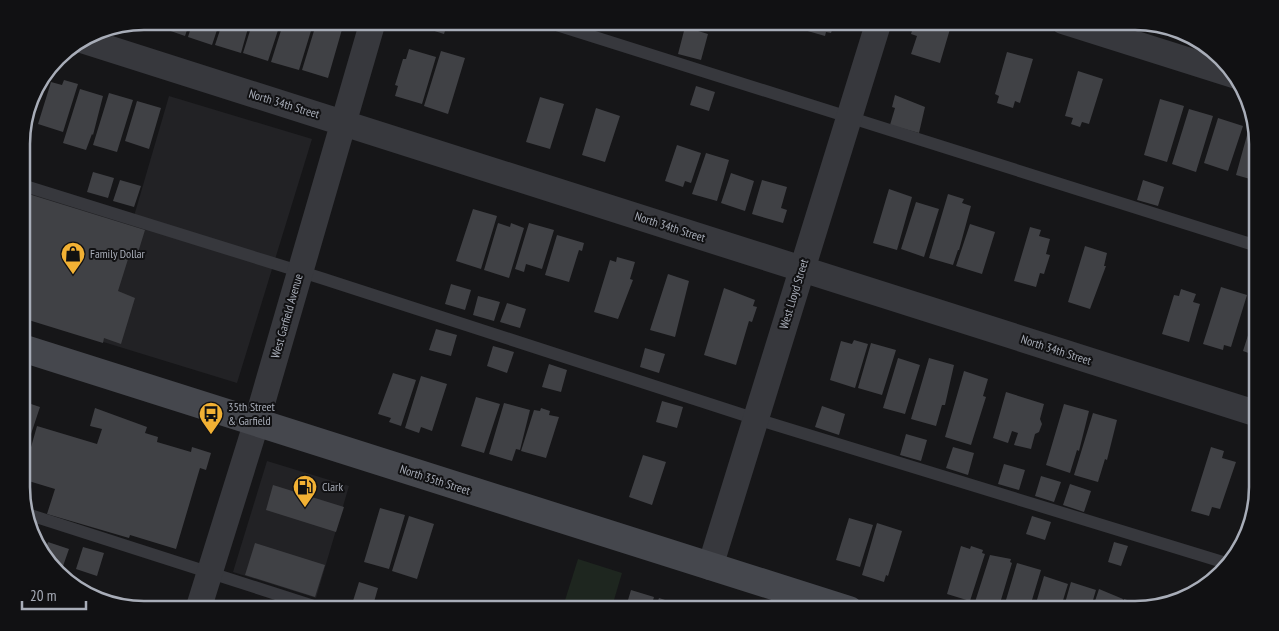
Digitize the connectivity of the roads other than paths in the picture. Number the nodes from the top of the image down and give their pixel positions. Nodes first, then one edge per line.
1 (370, 30) edge
2 (572, 30) edge
3 (876, 30) edge
4 (1091, 30) edge
5 (92, 43) edge
6 (1223, 72) edge
7 (848, 118) junction
8 (344, 123) junction
9 (30, 188) edge
10 (1249, 243) edge
11 (801, 270) junction
12 (300, 272) junction
13 (30, 351) edge
14 (1249, 411) edge
15 (756, 419) junction
16 (256, 424) junction
17 (34, 516) edge
18 (1221, 562) edge
19 (710, 567) junction
20 (210, 573) junction
21 (201, 601) edge
22 (298, 601) edge
23 (820, 601) edge

1 - 8 street, West Garfield Avenue
2 - 7 lane
3 - 7 street, West Lloyd Street
4 - 6 street
5 - 8 street, North 34th Street
7 - 10 lane
7 - 11 street, West Lloyd Street
8 - 11 street, North 34th Street
8 - 12 street, West Garfield Avenue
9 - 12 lane
11 - 14 street, North 34th Street
11 - 15 street, West Lloyd Street
12 - 15 lane
12 - 16 street, West Garfield Avenue
13 - 16 main road, North 35th Street
15 - 18 lane
15 - 19 street, West Lloyd Street
16 - 19 main road, North 35th Street
16 - 20 street, West Garfield Avenue
17 - 20 lane
19 - 23 main road, North 35th Street
20 - 21 street, West Garfield Avenue
20 - 22 lane

